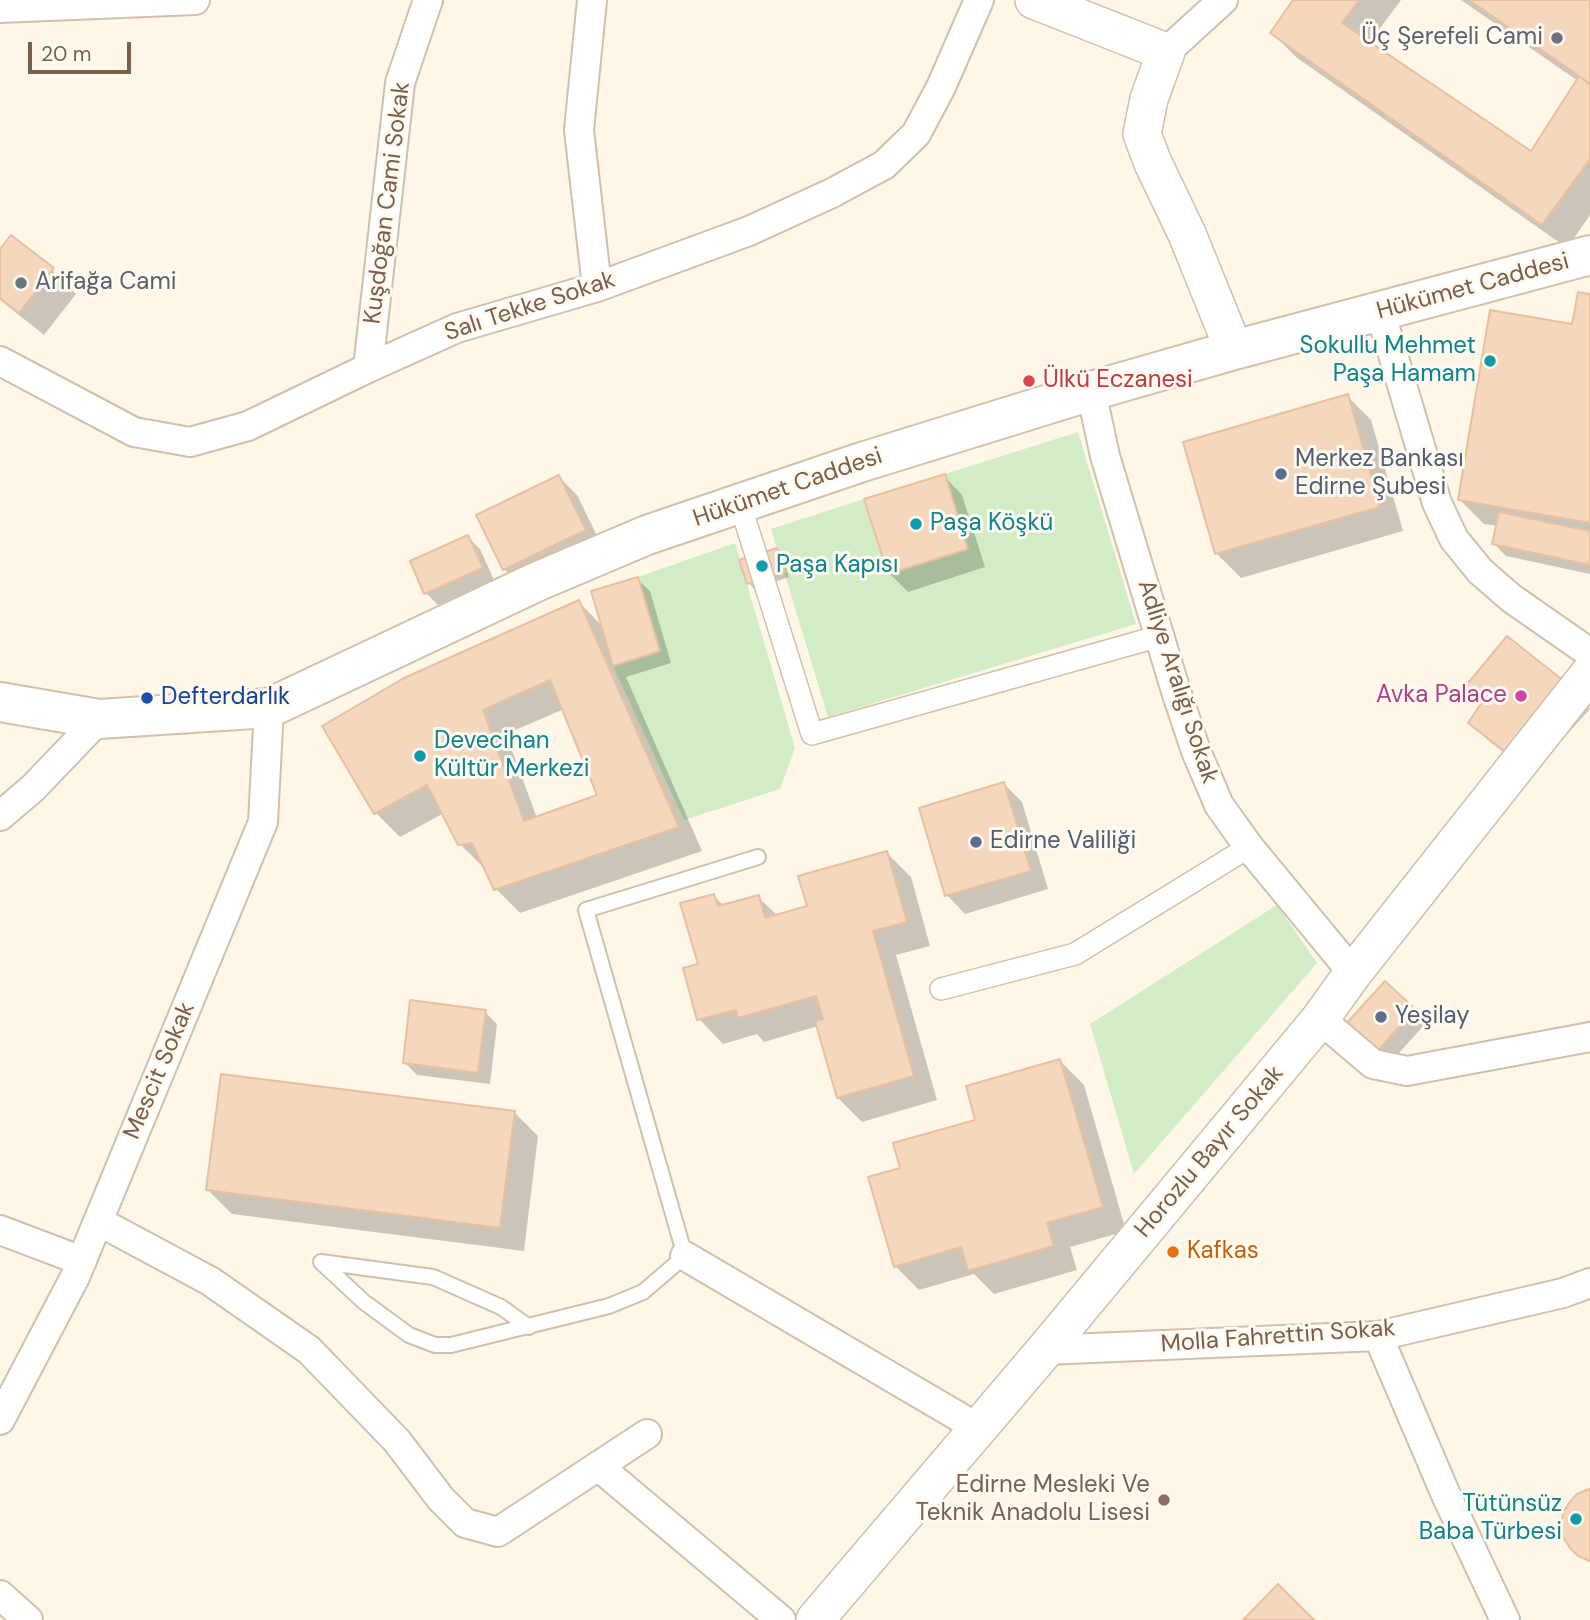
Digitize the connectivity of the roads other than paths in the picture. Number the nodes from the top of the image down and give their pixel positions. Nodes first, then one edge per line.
1 (195, 0) edge
2 (428, 0) edge
3 (592, 0) edge
4 (979, 0) edge
5 (1034, 0) edge
6 (1223, 0) edge
7 (0, 8) edge
8 (1166, 52) junction
9 (1590, 256) edge
10 (597, 287) junction
11 (1380, 311) junction
12 (1234, 350) junction
13 (0, 361) edge
14 (368, 368) junction
15 (1091, 391) junction
16 (740, 504) junction
17 (1160, 636) junction
18 (1590, 653) edge
19 (1590, 673) edge
20 (0, 702) edge
21 (269, 708) junction
22 (99, 719) junction
23 (0, 816) edge
24 (1249, 847) junction
25 (758, 857) dead end
26 (1353, 973) junction
27 (941, 989) dead end
28 (1320, 1019) junction
29 (1590, 1037) edge
30 (98, 1221) junction
31 (0, 1230) edge
32 (685, 1256) junction
33 (82, 1261) junction
34 (1590, 1283) edge
35 (529, 1327) junction
36 (1378, 1336) junction
37 (1045, 1350) junction
38 (0, 1420) edge
39 (978, 1428) junction
40 (647, 1434) dead end
41 (598, 1466) junction
42 (0, 1595) edge
43 (28, 1620) edge
44 (781, 1620) edge
45 (815, 1620) edge
46 (1505, 1620) edge

1 - 7 street
2 - 14 street, Kuşdoğan Cami Sokak
3 - 10 street
4 - 10 street, Salı Tekke Sokak
5 - 8 street
6 - 8 street
8 - 12 street
9 - 11 main road, Hükümet Caddesi
10 - 14 street, Salı Tekke Sokak
11 - 12 main road, Hükümet Caddesi
11 - 18 street
12 - 15 main road, Hükümet Caddesi
13 - 14 street, Salı Tekke Sokak
15 - 16 main road, Hükümet Caddesi
15 - 17 street, Adliye Aralığı Sokak
16 - 17 street
16 - 21 main road, Hükümet Caddesi
17 - 24 street, Adliye Aralığı Sokak
19 - 26 street, Horozlu Bayır Sokak
20 - 22 main road, Hükümet Caddesi
21 - 22 main road, Hükümet Caddesi
21 - 30 street, Mescit Sokak
22 - 23 street
24 - 26 street, Adliye Aralığı Sokak
24 - 27 street
25 - 32 lane
26 - 28 street, Horozlu Bayır Sokak
28 - 29 street
28 - 37 street, Horozlu Bayır Sokak
30 - 33 street, Mescit Sokak
30 - 41 street
31 - 33 street
32 - 35 lane
32 - 39 street
33 - 38 street, Mescit Sokak
34 - 36 street, Molla Fahrettin Sokak
35 - 35 lane
36 - 37 street, Molla Fahrettin Sokak
36 - 46 street
37 - 39 street, Horozlu Bayır Sokak
39 - 45 street, Horozlu Bayır Sokak
40 - 41 street
41 - 44 street
42 - 43 street

